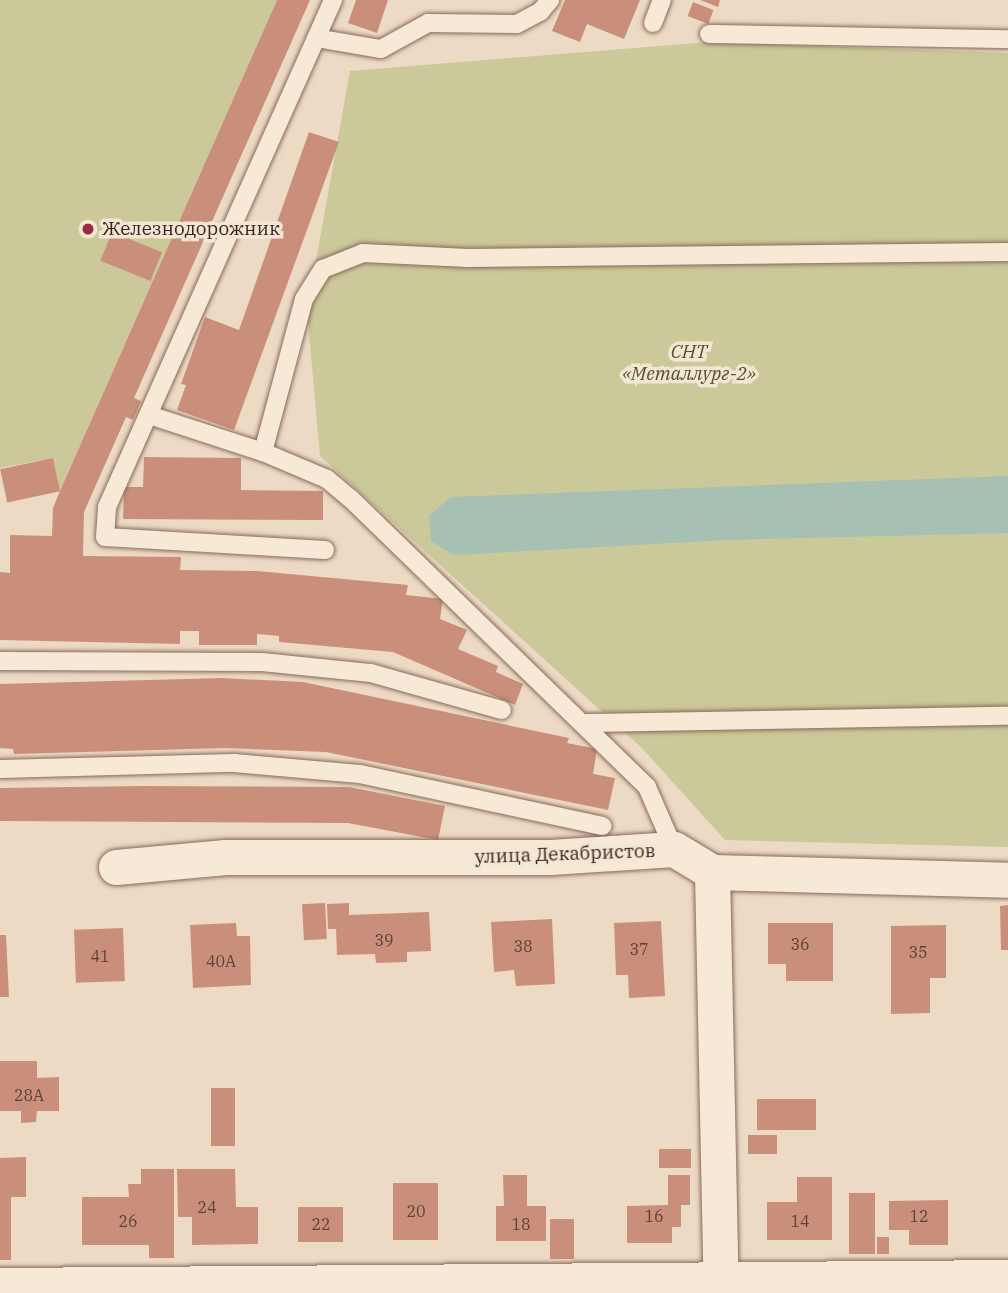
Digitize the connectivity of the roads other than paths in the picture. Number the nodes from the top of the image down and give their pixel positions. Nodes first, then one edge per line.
1 (333, 0) edge
2 (550, 0) edge
3 (662, 0) edge
4 (653, 23) dead end
5 (709, 34) dead end
6 (316, 38) junction
7 (1008, 39) edge
8 (1008, 252) edge
9 (149, 415) junction
10 (263, 453) junction
11 (325, 550) dead end
12 (0, 661) edge
13 (502, 710) dead end
14 (1008, 716) edge
15 (586, 723) junction
16 (0, 769) edge
17 (602, 825) dead end
18 (674, 849) junction
19 (116, 867) dead end
20 (712, 872) junction
21 (1008, 880) edge
22 (1008, 1277) edge
23 (0, 1284) edge
24 (721, 1286) edge

1 - 6 lane
2 - 6 lane
3 - 4 lane
5 - 7 lane
6 - 9 lane
8 - 10 lane
9 - 10 lane
9 - 11 lane
10 - 15 lane
12 - 13 lane
14 - 15 lane
15 - 18 lane
16 - 17 lane
18 - 19 street, улица Декабристов
18 - 20 street, улица Декабристов
20 - 21 street, улица Декабристов
20 - 24 street
22 - 24 street
23 - 24 street

